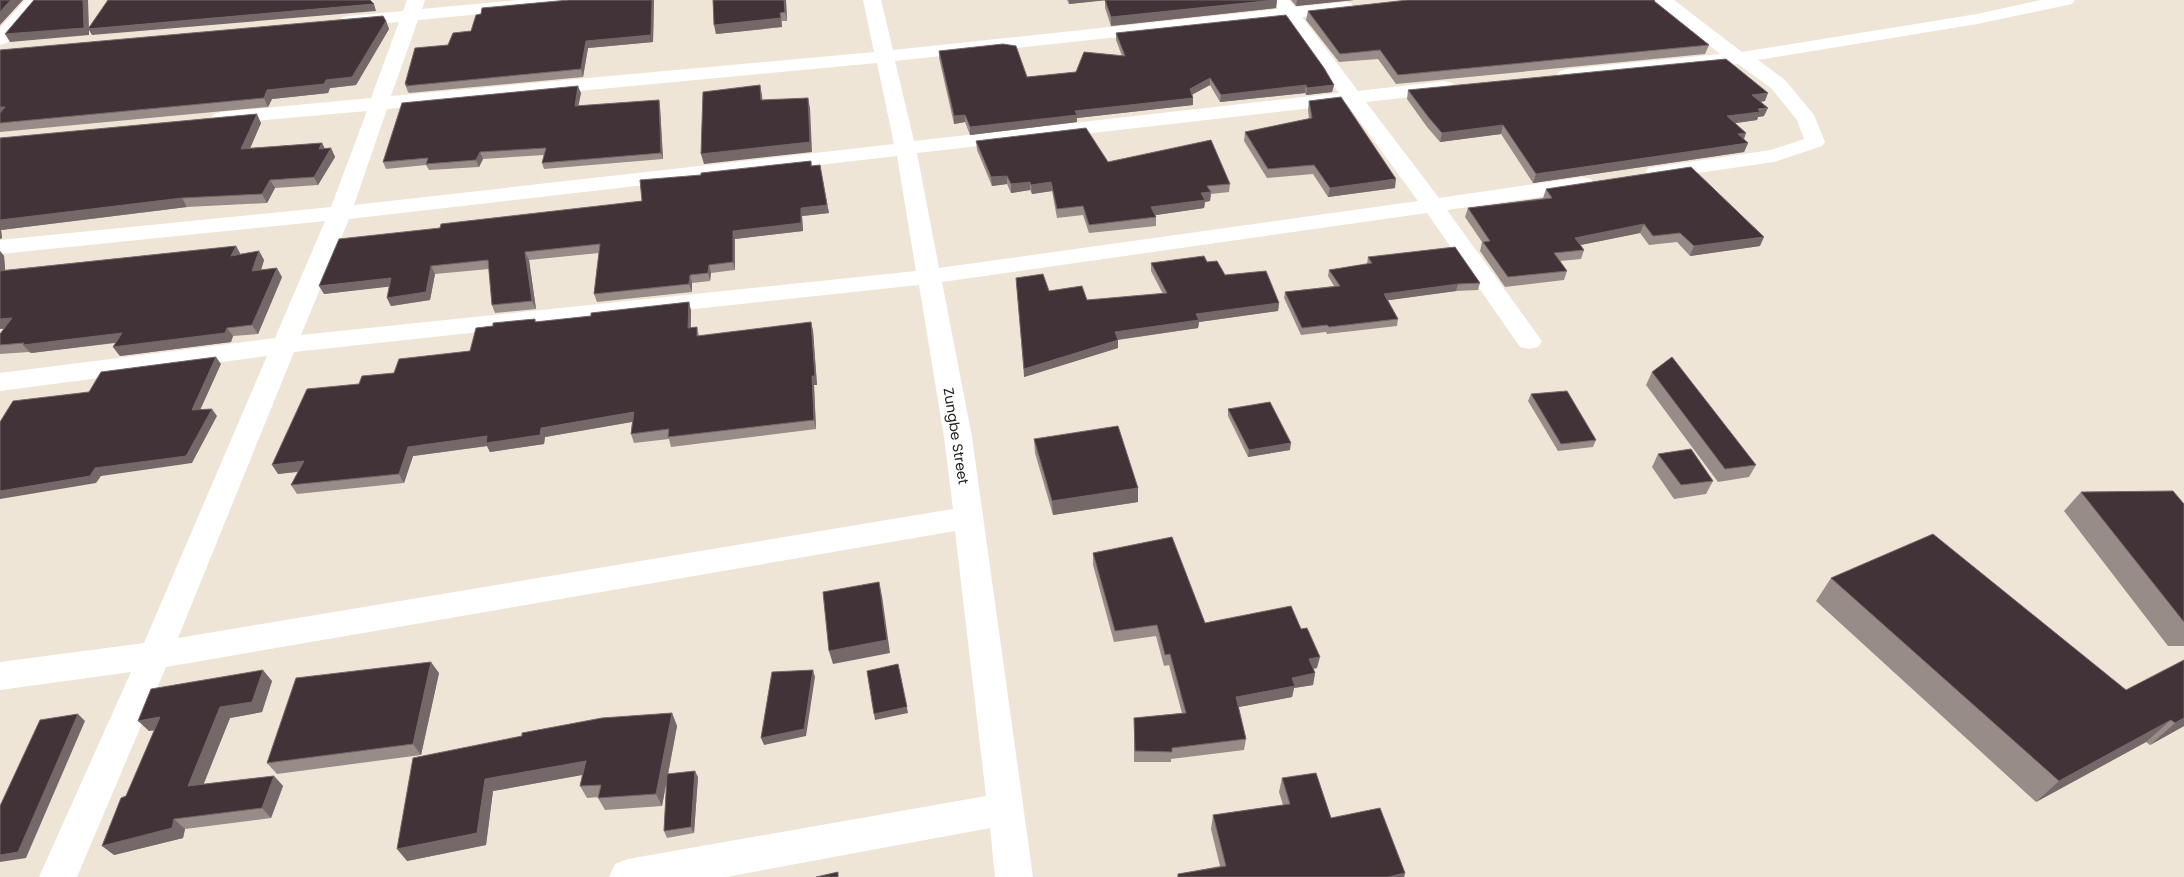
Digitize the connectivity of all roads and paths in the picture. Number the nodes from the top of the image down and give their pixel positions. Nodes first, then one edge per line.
1 (35, 0) edge
2 (577, 0) edge
3 (872, 0) edge
4 (1664, 0) edge
5 (2066, 0) edge
6 (1284, 6) edge
7 (1365, 6) edge
8 (414, 8) edge
9 (333, 23) edge
10 (3, 47) edge
11 (884, 57) junction
12 (1739, 57) junction
13 (1549, 77) edge
14 (1460, 86) edge
15 (1351, 97) junction
16 (378, 104) junction
17 (204, 120) edge
18 (906, 150) junction
19 (1638, 176) edge
20 (1599, 182) edge
21 (1434, 206) junction
22 (340, 213) junction
23 (0, 247) edge
24 (929, 277) junction
25 (1529, 341) dead end
26 (286, 344) junction
27 (0, 382) edge
28 (968, 518) junction
29 (155, 655) junction
30 (0, 676) edge
31 (1005, 810) junction
32 (58, 877) edge
33 (628, 877) edge
34 (1014, 877) edge

1 - 10 street
2 - 8 street
3 - 11 street, Zungbe Street
4 - 12 street
5 - 12 street
6 - 7 street
6 - 11 street
6 - 15 street
8 - 9 street
8 - 16 street
11 - 16 street
11 - 18 street, Zungbe Street
12 - 13 street
12 - 19 street
14 - 15 street
15 - 18 street
15 - 21 street
16 - 17 street
16 - 22 street
18 - 22 street
18 - 24 street, Zungbe Street
20 - 21 street
21 - 24 street
21 - 25 street
22 - 23 street
22 - 26 street
24 - 26 street
24 - 28 street, Zungbe Street
26 - 27 street
26 - 29 street
28 - 29 street
28 - 31 street, Zungbe Street
29 - 30 street
29 - 32 street
31 - 33 street
31 - 34 street, Zungbe Street

